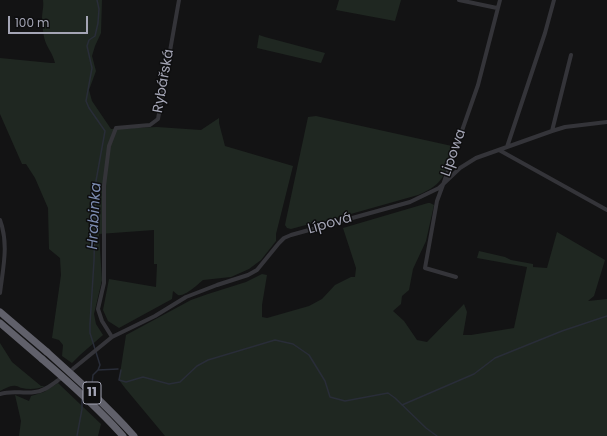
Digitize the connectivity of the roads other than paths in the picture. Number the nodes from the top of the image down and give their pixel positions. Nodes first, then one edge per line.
1 (179, 0) edge
2 (459, 0) edge
3 (500, 0) edge
4 (554, 0) edge
5 (497, 8) junction
6 (571, 55) dead end
7 (607, 122) edge
8 (552, 131) junction
9 (507, 147) junction
10 (499, 150) junction
11 (444, 182) junction
12 (607, 210) edge
13 (0, 220) edge
14 (456, 277) dead end
15 (0, 293) edge
16 (0, 312) edge
17 (0, 323) edge
18 (112, 337) junction
19 (74, 368) tunnel mouth
20 (57, 380) tunnel mouth
21 (0, 394) edge
22 (123, 436) edge
23 (134, 436) edge

1 - 18 street, Rybářská
2 - 5 street
3 - 5 street, Lipowa
4 - 9 street
5 - 11 street, Lipowa
6 - 8 street
7 - 8 street, Lípová
8 - 9 street, Lípová
9 - 10 street, Lípová
10 - 11 street, Lípová
10 - 12 street
11 - 14 street, Lipowa
11 - 18 street, Lípová
13 - 15 street
16 - 23 highway, 11, bridge
17 - 22 highway, 11, bridge
18 - 19 street, Lípová
20 - 21 street

